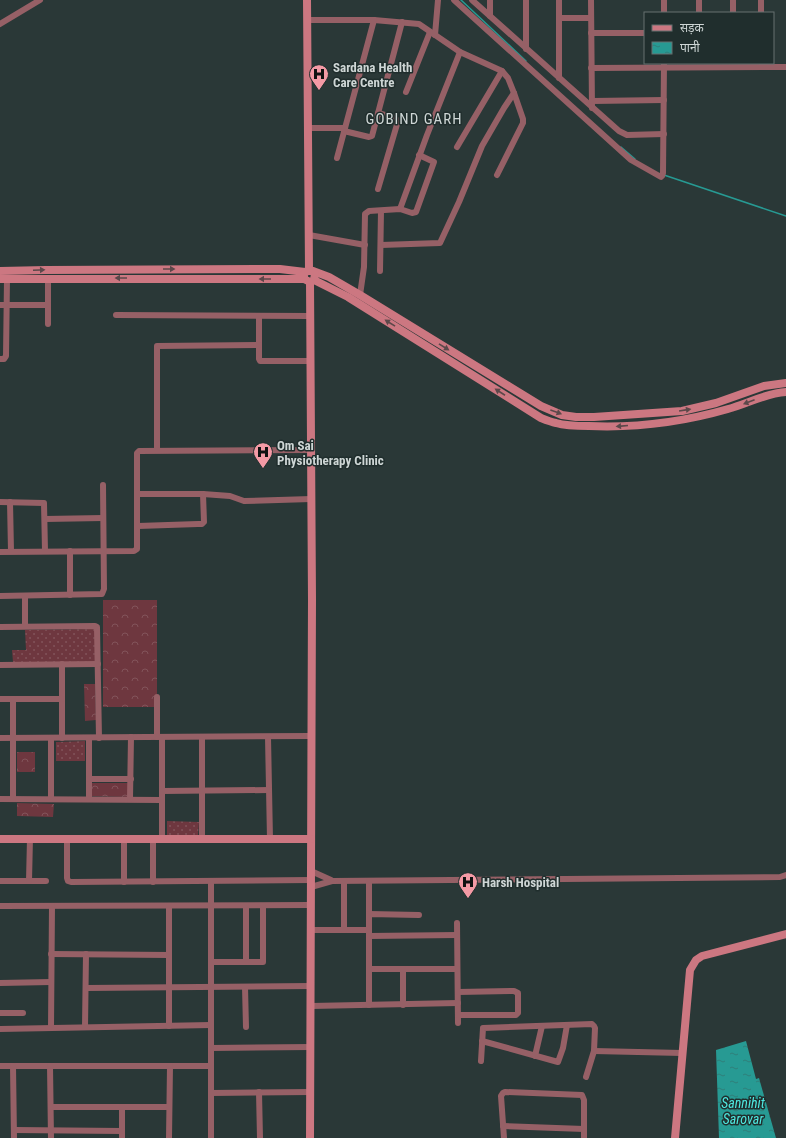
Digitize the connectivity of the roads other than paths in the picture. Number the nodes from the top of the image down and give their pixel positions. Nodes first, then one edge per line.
1 (40, 0) edge
2 (307, 0) edge
3 (438, 0) edge
4 (454, 0) edge
5 (472, 0) edge
6 (490, 0) edge
7 (526, 0) edge
8 (559, 0) edge
9 (591, 0) edge
10 (664, 0) edge
11 (699, 0) edge
12 (733, 0) edge
13 (761, 0) edge
14 (664, 12) edge
15 (699, 12) edge
16 (733, 12) edge
17 (761, 12) edge
18 (490, 16) junction
19 (559, 18) junction
20 (591, 18) junction
21 (307, 20) junction
22 (374, 20) junction
23 (402, 22) junction
24 (0, 24) edge
25 (591, 33) junction
26 (644, 33) edge
27 (433, 34) junction
28 (526, 49) junction
29 (460, 52) junction
30 (664, 65) edge
31 (699, 65) edge
32 (732, 65) edge
33 (760, 65) edge
34 (786, 67) edge
35 (591, 68) junction
36 (502, 71) junction
37 (559, 78) junction
38 (406, 92) dead end
39 (514, 93) junction
40 (664, 100) junction
41 (592, 101) junction
42 (592, 108) junction
43 (378, 113) junction
44 (308, 128) junction
45 (344, 130) junction
46 (664, 134) junction
47 (457, 147) dead end
48 (419, 155) junction
49 (337, 158) dead end
50 (497, 175) dead end
51 (378, 189) dead end
52 (400, 209) junction
53 (381, 211) junction
54 (309, 235) junction
55 (365, 245) junction
56 (381, 245) junction
57 (0, 271) edge
58 (380, 272) dead end
59 (309, 276) junction
60 (48, 278) junction
61 (3, 279) edge
62 (360, 295) junction
63 (3, 306) edge
64 (48, 306) junction
65 (116, 315) dead end
66 (259, 316) junction
67 (310, 316) junction
68 (48, 324) dead end
69 (259, 346) junction
70 (0, 358) edge
71 (310, 362) junction
72 (786, 383) edge
73 (786, 392) edge
74 (157, 450) junction
75 (311, 450) junction
76 (103, 485) dead end
77 (138, 494) junction
78 (203, 494) junction
79 (311, 499) junction
80 (0, 502) edge
81 (10, 502) junction
82 (103, 518) junction
83 (45, 519) junction
84 (138, 526) junction
85 (11, 551) junction
86 (45, 551) junction
87 (70, 551) junction
88 (103, 551) junction
89 (0, 552) edge
90 (70, 595) junction
91 (0, 596) edge
92 (25, 596) junction
93 (25, 626) junction
94 (0, 627) edge
95 (62, 664) junction
96 (98, 664) junction
97 (0, 665) edge
98 (156, 697) dead end
99 (0, 699) edge
100 (13, 699) junction
101 (62, 699) junction
102 (268, 736) junction
103 (311, 736) junction
104 (159, 737) junction
105 (202, 737) junction
106 (0, 738) edge
107 (13, 738) junction
108 (50, 738) junction
109 (62, 738) junction
110 (89, 738) junction
111 (99, 738) junction
112 (131, 738) junction
113 (89, 779) junction
114 (131, 779) junction
115 (202, 790) junction
116 (269, 790) junction
117 (162, 791) junction
118 (0, 799) edge
119 (13, 799) junction
120 (51, 799) junction
121 (89, 799) junction
122 (130, 800) junction
123 (162, 800) junction
124 (30, 838) junction
125 (0, 839) edge
126 (67, 839) junction
127 (202, 839) junction
128 (270, 839) junction
129 (311, 839) junction
130 (124, 840) junction
131 (153, 840) junction
132 (162, 840) junction
133 (311, 871) junction
134 (786, 875) edge
135 (0, 881) edge
136 (30, 881) junction
137 (46, 881) dead end
138 (211, 881) junction
139 (332, 881) junction
140 (344, 881) junction
141 (369, 881) junction
142 (124, 882) junction
143 (153, 882) junction
144 (311, 884) junction
145 (311, 905) junction
146 (0, 906) edge
147 (52, 906) junction
148 (170, 906) junction
149 (211, 906) junction
150 (246, 906) junction
151 (263, 906) junction
152 (369, 914) junction
153 (419, 915) dead end
154 (457, 922) dead end
155 (311, 930) junction
156 (344, 930) junction
157 (369, 933) junction
158 (786, 934) edge
159 (457, 935) junction
160 (51, 954) junction
161 (86, 954) junction
162 (169, 954) junction
163 (211, 962) junction
164 (246, 962) junction
165 (369, 969) junction
166 (403, 969) junction
167 (457, 969) junction
168 (51, 982) junction
169 (0, 983) edge
170 (311, 986) junction
171 (245, 987) junction
172 (86, 988) junction
173 (169, 988) junction
174 (211, 988) junction
175 (458, 992) junction
176 (458, 1004) junction
177 (369, 1005) junction
178 (403, 1005) junction
179 (311, 1006) junction
180 (0, 1013) edge
181 (22, 1013) dead end
182 (458, 1015) junction
183 (458, 1023) dead end
184 (211, 1025) junction
185 (567, 1025) junction
186 (169, 1026) junction
187 (542, 1026) junction
188 (85, 1027) junction
189 (246, 1027) dead end
190 (50, 1028) junction
191 (0, 1029) edge
192 (482, 1041) junction
193 (311, 1047) junction
194 (211, 1048) junction
195 (594, 1051) junction
196 (682, 1053) junction
197 (535, 1056) junction
198 (481, 1061) dead end
199 (0, 1066) edge
200 (13, 1066) junction
201 (50, 1066) junction
202 (170, 1066) junction
203 (211, 1066) junction
204 (586, 1077) dead end
205 (259, 1092) junction
206 (311, 1092) junction
207 (211, 1093) junction
208 (51, 1107) junction
209 (122, 1107) junction
210 (169, 1107) junction
211 (503, 1126) junction
212 (584, 1129) junction
213 (14, 1130) junction
214 (51, 1131) junction
215 (122, 1131) junction
216 (14, 1138) edge
217 (51, 1138) edge
218 (122, 1138) edge
219 (169, 1138) edge
220 (211, 1138) edge
221 (260, 1138) edge
222 (310, 1138) edge
223 (504, 1138) edge
224 (584, 1138) edge
225 (675, 1138) edge

1 - 24 street
2 - 21 street
3 - 27 street
4 - 46 street
5 - 18 street
6 - 18 street
7 - 28 street
8 - 19 street
9 - 20 street
10 - 14 street
11 - 15 street
12 - 16 street
13 - 17 street
18 - 28 street
19 - 20 street
19 - 37 street
20 - 25 street
21 - 22 street
21 - 44 street
22 - 23 street
22 - 45 street
23 - 27 street
23 - 43 street
25 - 26 street
25 - 35 street
27 - 29 street
27 - 38 street
28 - 37 street
29 - 36 street
29 - 48 street
30 - 31 street
30 - 35 street
30 - 40 street
31 - 32 street
32 - 33 street
33 - 34 street
35 - 41 street
36 - 39 street
36 - 47 street
37 - 42 street
39 - 50 street
39 - 56 street
40 - 41 street
40 - 46 street
41 - 42 street
42 - 46 street
43 - 45 street
43 - 51 street
44 - 45 street
44 - 54 street
45 - 49 street
48 - 52 street
48 - 52 street
52 - 53 street
53 - 55 street
53 - 56 street
54 - 55 street
54 - 59 street
55 - 62 street
56 - 58 street
57 -> 59 street
59 -> 60 street
59 - 62 street
59 - 67 street
73 -> 59 street
60 - 61 street
60 - 64 street
61 - 63 street
62 -> 72 street
63 - 64 street
63 - 70 street
64 - 68 street
65 - 66 street
66 - 67 street
66 - 69 street
67 - 71 street
69 - 71 street
69 - 74 street
71 - 75 street
74 - 75 street
74 - 77 street
75 - 79 street
76 - 82 street
77 - 78 street
77 - 84 street
78 - 79 street
78 - 84 street
79 - 103 street
80 - 81 street
81 - 83 street
81 - 85 street
82 - 83 street
82 - 88 street
83 - 86 street
84 - 88 street
85 - 86 street
85 - 89 street
86 - 87 street
87 - 88 street
87 - 90 street
88 - 90 street
90 - 92 street
91 - 92 street
92 - 93 street
93 - 94 street
93 - 96 street
95 - 96 street
95 - 97 street
95 - 101 street
96 - 111 street
98 - 104 street
99 - 100 street
100 - 101 street
100 - 107 street
101 - 109 street
102 - 103 street
102 - 105 street
102 - 116 street
103 - 129 street
104 - 105 street
104 - 112 street
104 - 117 street
105 - 115 street
106 - 107 street
107 - 108 street
107 - 119 street
108 - 109 street
108 - 120 street
109 - 110 street
110 - 111 street
110 - 113 street
111 - 112 street
112 - 114 street
113 - 114 street
113 - 121 street
114 - 122 street
115 - 116 street
115 - 117 street
115 - 127 street
116 - 128 street
117 - 123 street
118 - 119 street
119 - 120 street
120 - 121 street
121 - 122 street
122 - 123 street
123 - 132 street
124 - 125 street
124 - 126 street
124 - 136 street
126 - 130 street
126 - 142 street
127 - 128 street
127 - 132 street
128 - 129 street
129 - 133 street
130 - 131 street
130 - 142 street
131 - 132 street
131 - 143 street
133 - 139 street
133 - 144 street
134 - 141 street
135 - 136 street
136 - 137 street
138 - 143 street
138 - 144 street
138 - 149 street
139 - 140 street
139 - 144 street
140 - 141 street
140 - 156 street
141 - 152 street
142 - 143 street
144 - 145 street
145 - 151 street
145 - 155 street
146 - 147 street
147 - 148 street
147 - 160 street
148 - 149 street
148 - 162 street
149 - 150 street
149 - 163 street
150 - 151 street
150 - 164 street
151 - 164 street
152 - 153 street
152 - 157 street
154 - 159 street
155 - 156 street
155 - 170 street
156 - 157 street
157 - 159 street
157 - 165 street
158 - 196 street
159 - 167 street
160 - 161 street
160 - 168 street
161 - 162 street
161 - 172 street
162 - 173 street
163 - 164 street
163 - 174 street
165 - 166 street
165 - 177 street
166 - 167 street
166 - 178 street
167 - 175 street
168 - 169 street
168 - 190 street
170 - 171 street
170 - 179 street
171 - 174 street
171 - 189 street
172 - 173 street
172 - 188 street
173 - 174 street
173 - 186 street
174 - 184 street
175 - 176 street
175 - 182 street
176 - 178 street
176 - 182 street
177 - 178 street
177 - 179 street
179 - 193 street
180 - 181 street
182 - 183 street
184 - 186 street
184 - 194 street
185 - 187 street
185 - 195 street
185 - 197 street
186 - 188 street
187 - 192 street
187 - 197 street
188 - 190 street
190 - 191 street
192 - 197 street
192 - 198 street
193 - 194 street
193 - 206 street
194 - 203 street
195 - 196 street
195 - 204 street
196 - 225 street
199 - 200 street
200 - 201 street
200 - 213 street
201 - 202 street
201 - 208 street
202 - 203 street
202 - 210 street
203 - 207 street
205 - 206 street
205 - 207 street
205 - 221 street
206 - 222 street
207 - 220 street
208 - 209 street
208 - 214 street
209 - 210 street
209 - 215 street
210 - 219 street
211 - 212 street
211 - 212 street
211 - 223 street
212 - 224 street
213 - 214 street
213 - 216 street
214 - 215 street
214 - 217 street
215 - 218 street

